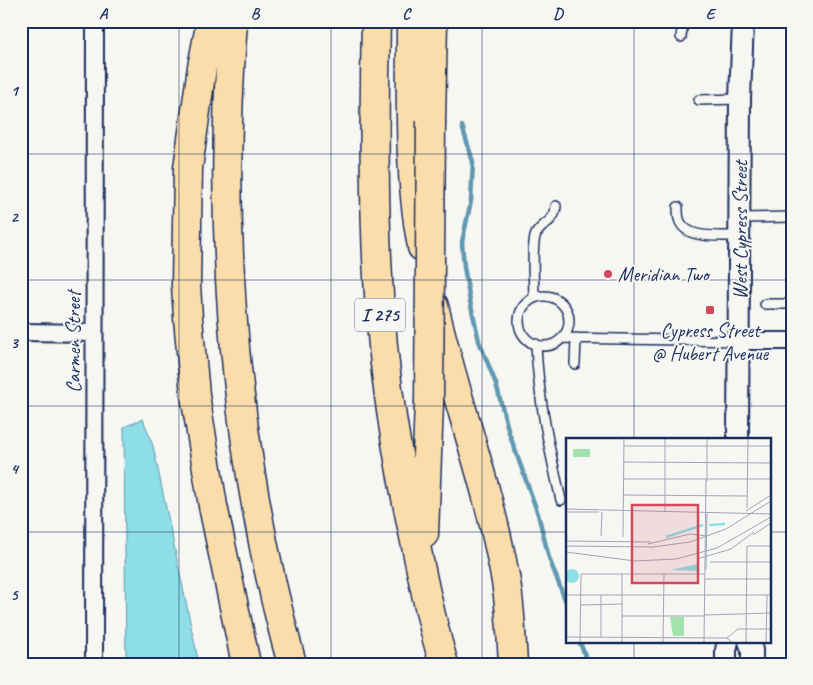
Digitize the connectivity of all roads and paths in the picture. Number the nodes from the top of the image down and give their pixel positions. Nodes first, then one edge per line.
1 (95, 21) edge
2 (211, 21) edge
3 (233, 21) edge
4 (376, 21) edge
5 (411, 21) edge
6 (433, 21) edge
7 (685, 21) edge
8 (743, 21) edge
9 (681, 37) dead end
10 (740, 99) junction
11 (699, 100) dead end
12 (556, 206) dead end
13 (678, 208) dead end
14 (792, 217) edge
15 (739, 227) junction
16 (534, 298) junction
17 (765, 304) dead end
18 (792, 304) edge
19 (21, 332) edge
20 (94, 333) junction
21 (562, 338) junction
22 (576, 338) junction
23 (739, 341) junction
24 (792, 341) edge
25 (536, 344) junction
26 (576, 364) dead end
27 (738, 438) edge
28 (561, 500) dead end
29 (428, 605) junction
30 (728, 642) edge
31 (749, 642) edge
32 (94, 664) edge
33 (246, 664) edge
34 (292, 664) edge
35 (444, 664) edge
36 (513, 664) edge
37 (726, 664) edge
38 (752, 664) edge

1 - 20 street, Carmen Street
2 - 33 highway
3 - 34 highway
4 - 29 highway, I 275
5 - 36 highway
6 - 29 highway, bridge
7 - 9 lane
8 - 10 street, West Cypress Street
10 - 11 lane
10 - 15 street, West Cypress Street
12 - 16 lane
13 - 15 lane
14 - 15 lane
15 - 23 street, West Cypress Street
16 - 21 lane
16 - 25 lane
17 - 18 lane
19 - 20 street
20 - 32 street, Carmen Street
21 - 22 lane
21 - 25 lane
22 - 23 lane
22 - 26 lane
23 - 24 street
23 - 27 street, West Cypress Street
25 - 28 lane
29 - 35 highway, I 275
30 - 37 street
31 - 38 street

